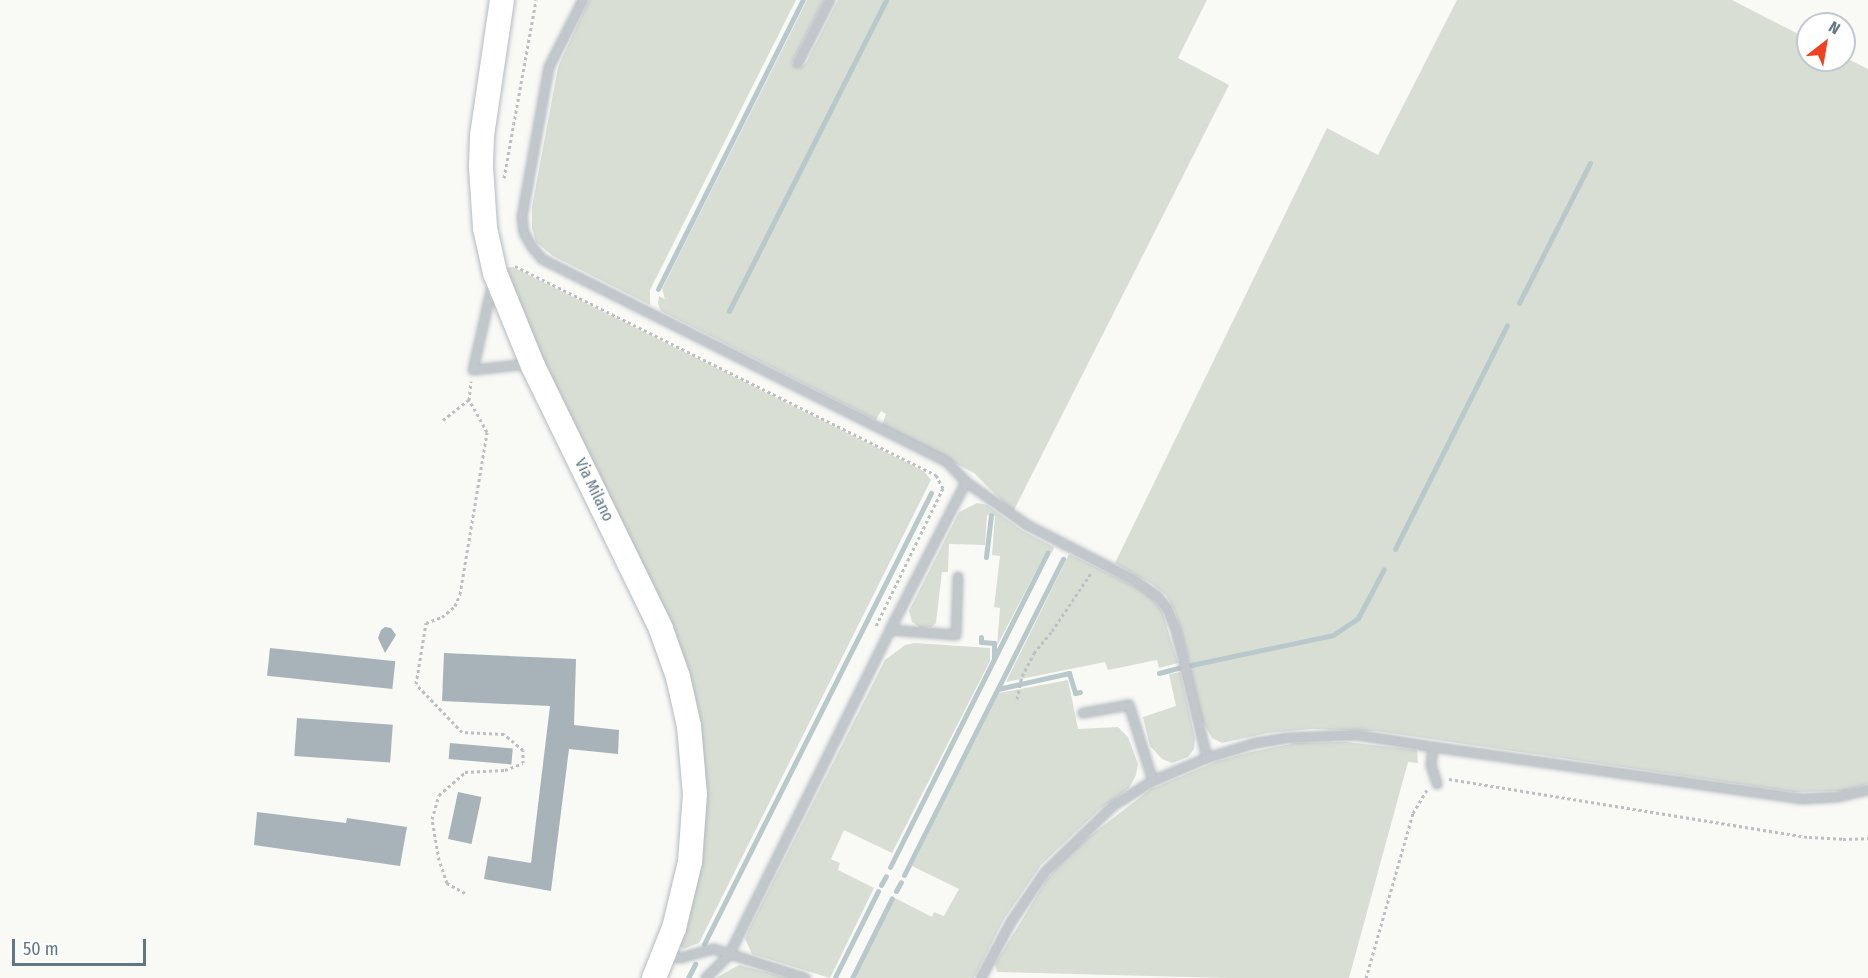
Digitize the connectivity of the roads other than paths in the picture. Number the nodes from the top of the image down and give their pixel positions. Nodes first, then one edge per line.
1 (502, 0) edge
2 (583, 0) edge
3 (830, 0) edge
4 (798, 63) dead end
5 (503, 265) junction
6 (532, 363) junction
7 (966, 482) junction
8 (958, 577) dead end
9 (890, 630) junction
10 (1083, 713) dead end
11 (1433, 747) junction
12 (1207, 758) junction
13 (1153, 780) junction
14 (1437, 784) road end
15 (1868, 790) edge
16 (729, 954) junction
17 (664, 955) junction
18 (654, 978) edge
19 (706, 978) edge
20 (805, 978) edge
21 (981, 978) edge

1 - 5 street, Via Milano
2 - 7 lane
3 - 4 lane
5 - 6 street, Via Milano
5 - 6 lane
6 - 17 street, Via Milano
7 - 9 lane
7 - 12 lane
8 - 9 lane
9 - 16 lane
10 - 13 lane
11 - 12 lane
11 - 14 lane
11 - 15 lane
12 - 13 lane
13 - 21 lane
16 - 17 lane
16 - 19 lane
16 - 20 lane
17 - 18 street, Via Milano

